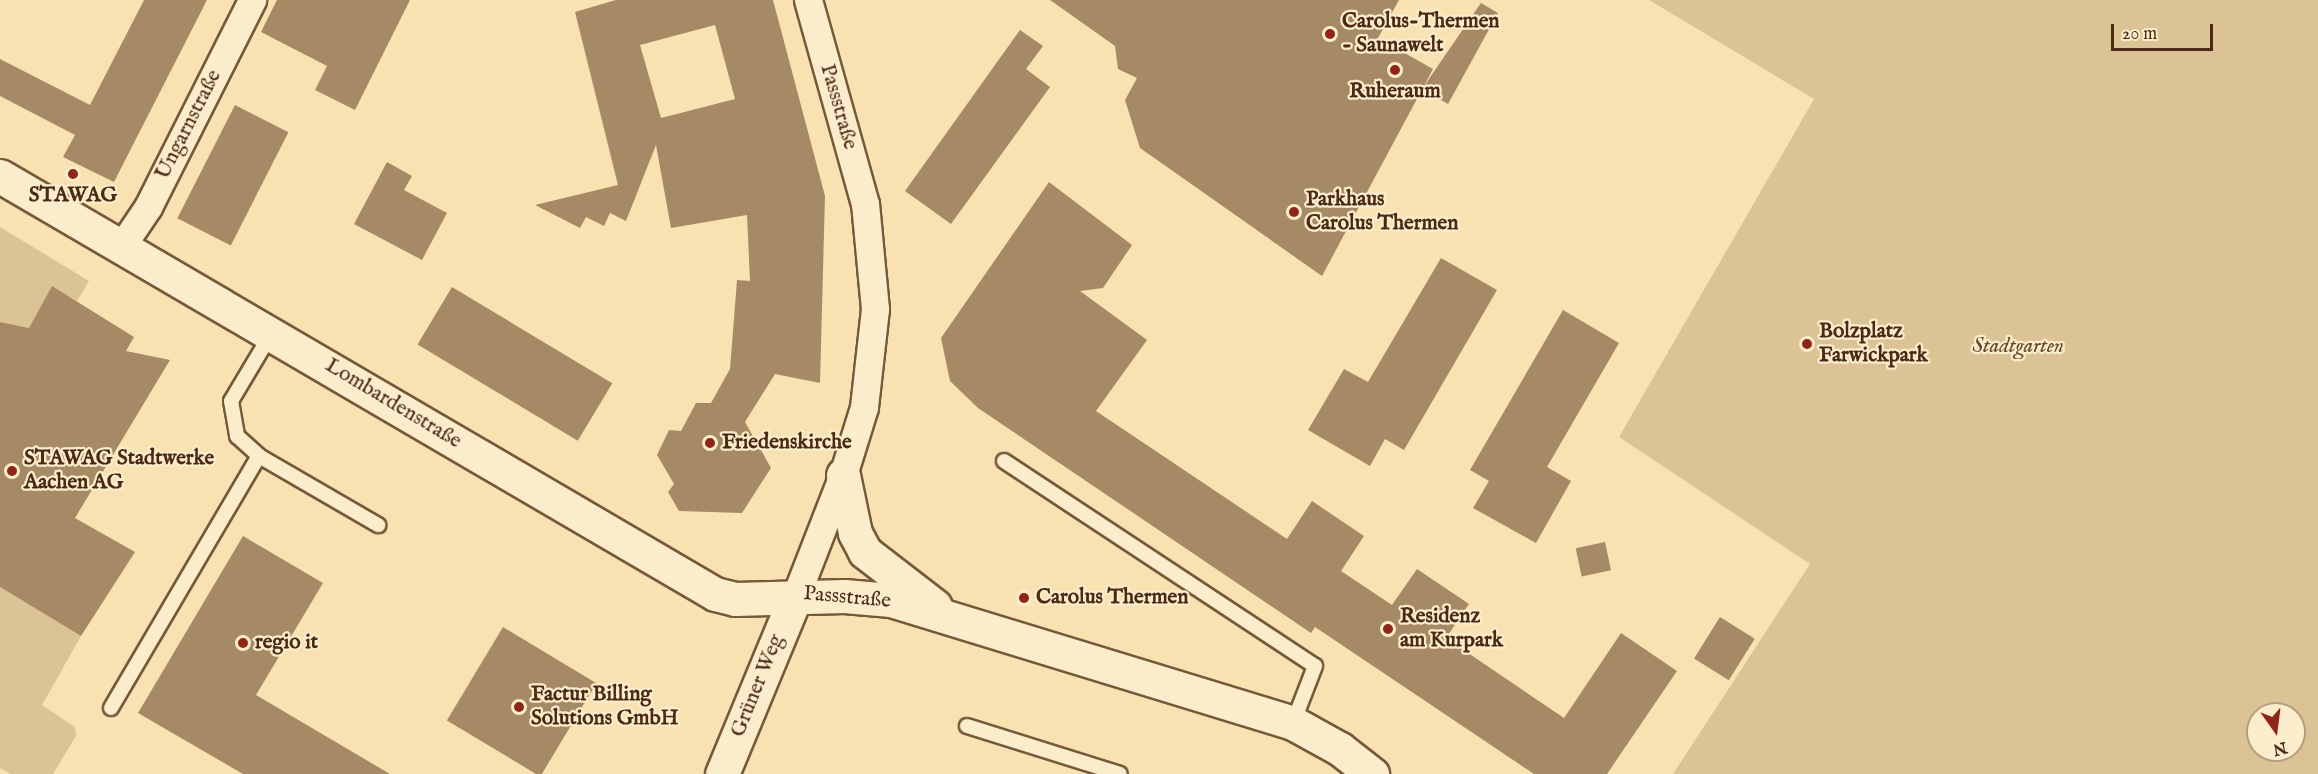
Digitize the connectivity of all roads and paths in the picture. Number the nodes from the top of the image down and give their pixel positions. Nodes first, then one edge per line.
1 (252, 0) edge
2 (808, 0) edge
3 (0, 176) edge
4 (121, 247) junction
5 (272, 332) junction
6 (259, 456) junction
7 (1004, 461) dead end
8 (843, 475) junction
9 (378, 525) dead end
10 (795, 598) junction
11 (948, 616) junction
12 (111, 708) dead end
13 (1293, 723) junction
14 (967, 726) dead end
15 (722, 774) edge
16 (1120, 774) edge
17 (1372, 774) edge

1 - 4 street, Ungarnstraße
2 - 8 street, Passstraße
3 - 4 street, Lombardenstraße
4 - 5 street, Lombardenstraße
5 - 6 lane
5 - 10 street, Lombardenstraße
6 - 9 lane
6 - 12 lane
7 - 13 lane
8 - 10 street, Passstraße
8 - 11 street
10 - 11 street, Passstraße
10 - 15 street, Grüner Weg
11 - 13 street, Passstraße
13 - 17 street, Passstraße
14 - 16 lane

